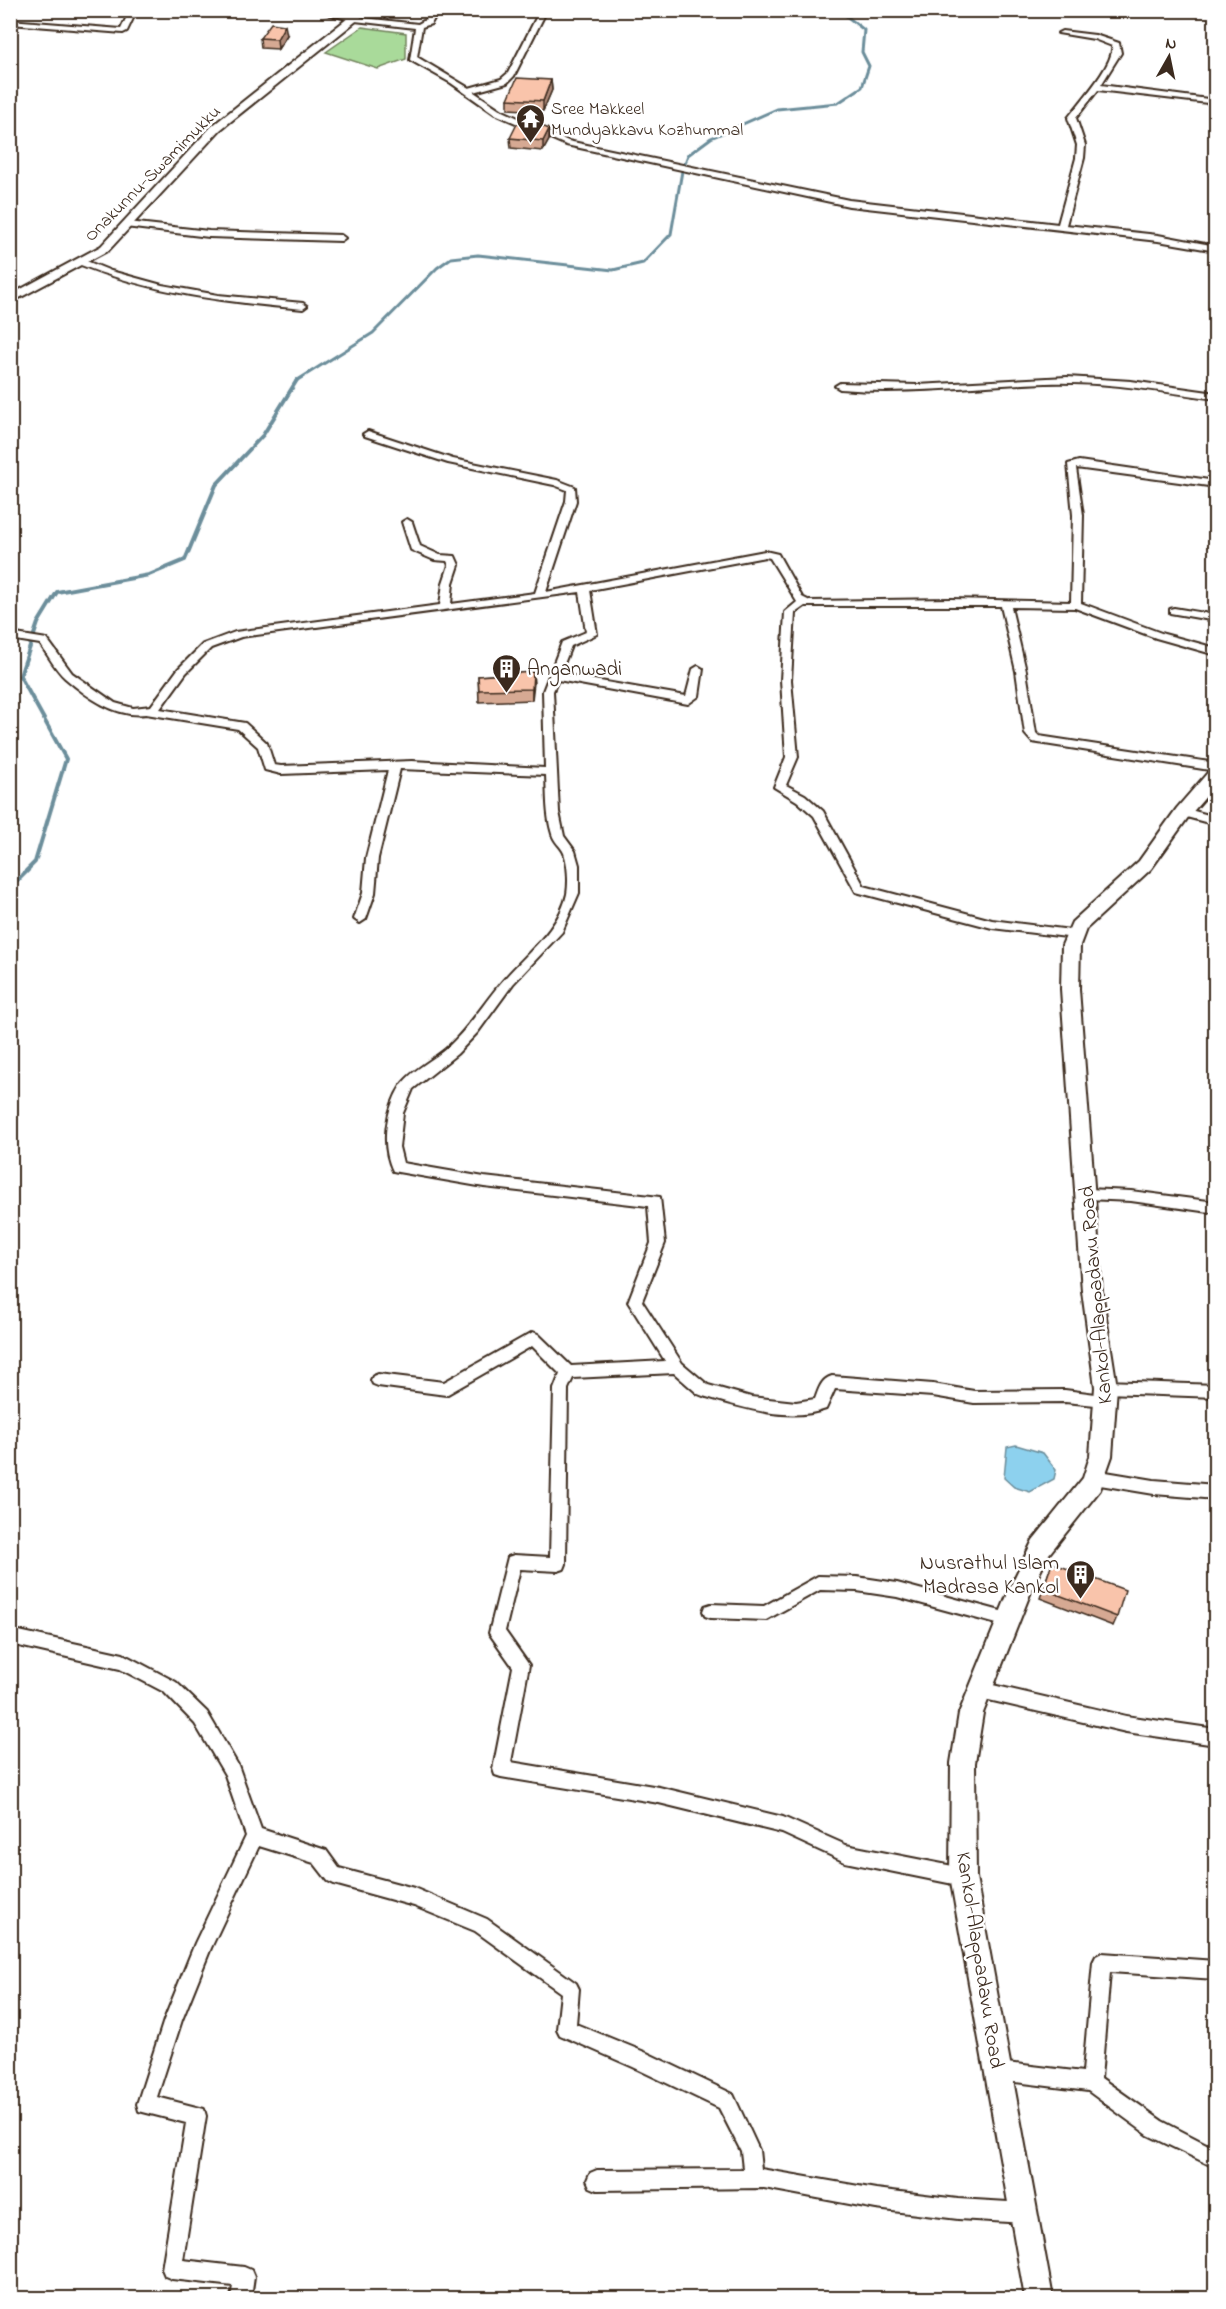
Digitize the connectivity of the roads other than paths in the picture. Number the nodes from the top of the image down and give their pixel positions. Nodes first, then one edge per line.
1 (134, 10) edge
2 (314, 10) edge
3 (365, 10) edge
4 (436, 10) edge
5 (544, 10) edge
6 (355, 19) junction
7 (10, 22) edge
8 (419, 26) junction
9 (1062, 33) dead end
10 (1096, 87) junction
11 (468, 91) junction
12 (1215, 102) edge
13 (128, 225) junction
14 (1061, 228) junction
15 (341, 238) dead end
16 (1215, 249) edge
17 (81, 262) junction
18 (10, 300) edge
19 (303, 306) dead end
20 (840, 386) dead end
21 (1215, 396) edge
22 (368, 434) dead end
23 (1215, 484) edge
24 (407, 522) dead end
25 (585, 589) junction
26 (538, 596) junction
27 (803, 603) junction
28 (1005, 603) junction
29 (1076, 605) junction
30 (445, 608) junction
31 (1174, 611) dead end
32 (1215, 618) edge
33 (10, 636) edge
34 (1215, 652) edge
35 (698, 669) dead end
36 (554, 676) junction
37 (149, 711) junction
38 (395, 766) junction
39 (1215, 767) edge
40 (551, 772) junction
41 (1215, 774) edge
42 (1183, 812) junction
43 (1215, 820) edge
44 (360, 919) dead end
45 (1075, 934) junction
46 (1087, 1194) junction
47 (1215, 1208) edge
48 (677, 1367) junction
49 (568, 1372) junction
50 (378, 1380) dead end
51 (1215, 1391) edge
52 (1106, 1394) junction
53 (1094, 1477) junction
54 (1215, 1491) edge
55 (711, 1611) dead end
56 (1008, 1620) junction
57 (10, 1636) edge
58 (980, 1690) junction
59 (1215, 1737) edge
60 (255, 1836) junction
61 (963, 1877) junction
62 (1215, 1970) edge
63 (998, 2071) junction
64 (1091, 2082) junction
65 (1215, 2159) edge
66 (753, 2178) junction
67 (597, 2180) dead end
68 (1025, 2213) junction
69 (241, 2298) edge
70 (1040, 2298) edge

1 - 7 street
2 - 6 street
3 - 6 street, Onakunnu-Swamimukku
4 - 8 street
5 - 11 street
6 - 8 street
6 - 13 street, Onakunnu-Swamimukku
8 - 11 street
9 - 10 street
10 - 12 street
10 - 14 street
11 - 14 street
13 - 15 street
13 - 17 street, Onakunnu-Swamimukku
14 - 16 street
17 - 18 street, Onakunnu-Swamimukku
17 - 19 street
20 - 21 street
22 - 26 street
23 - 29 street
24 - 30 street
25 - 26 street
25 - 27 street
25 - 36 street
26 - 30 street
27 - 28 street
27 - 45 street
28 - 29 street
28 - 39 street
29 - 34 street
30 - 37 street
31 - 32 street
33 - 37 street
35 - 36 street
36 - 40 street
37 - 38 street
38 - 40 street
38 - 44 street
40 - 48 street
41 - 42 main road
42 - 43 street
42 - 45 main road
45 - 46 main road, Kankol-Alappadavu Road
46 - 47 street
46 - 52 main road, Kankol-Alappadavu Road
48 - 49 street
48 - 52 street
49 - 50 street
49 - 61 street
51 - 52 street
52 - 53 main road, Kankol-Alappadavu Road
53 - 54 street
53 - 56 main road, Kankol-Alappadavu Road
55 - 56 street
56 - 58 main road, Kankol-Alappadavu Road
57 - 60 street
58 - 59 street
58 - 61 main road, Kankol-Alappadavu Road
60 - 66 street
60 - 69 street
61 - 63 main road, Kankol-Alappadavu Road
62 - 64 street
63 - 64 street
63 - 68 main road, Kankol-Alappadavu Road
64 - 65 street
66 - 67 street
66 - 68 street
68 - 70 main road, Kankol-Alappadavu Road

